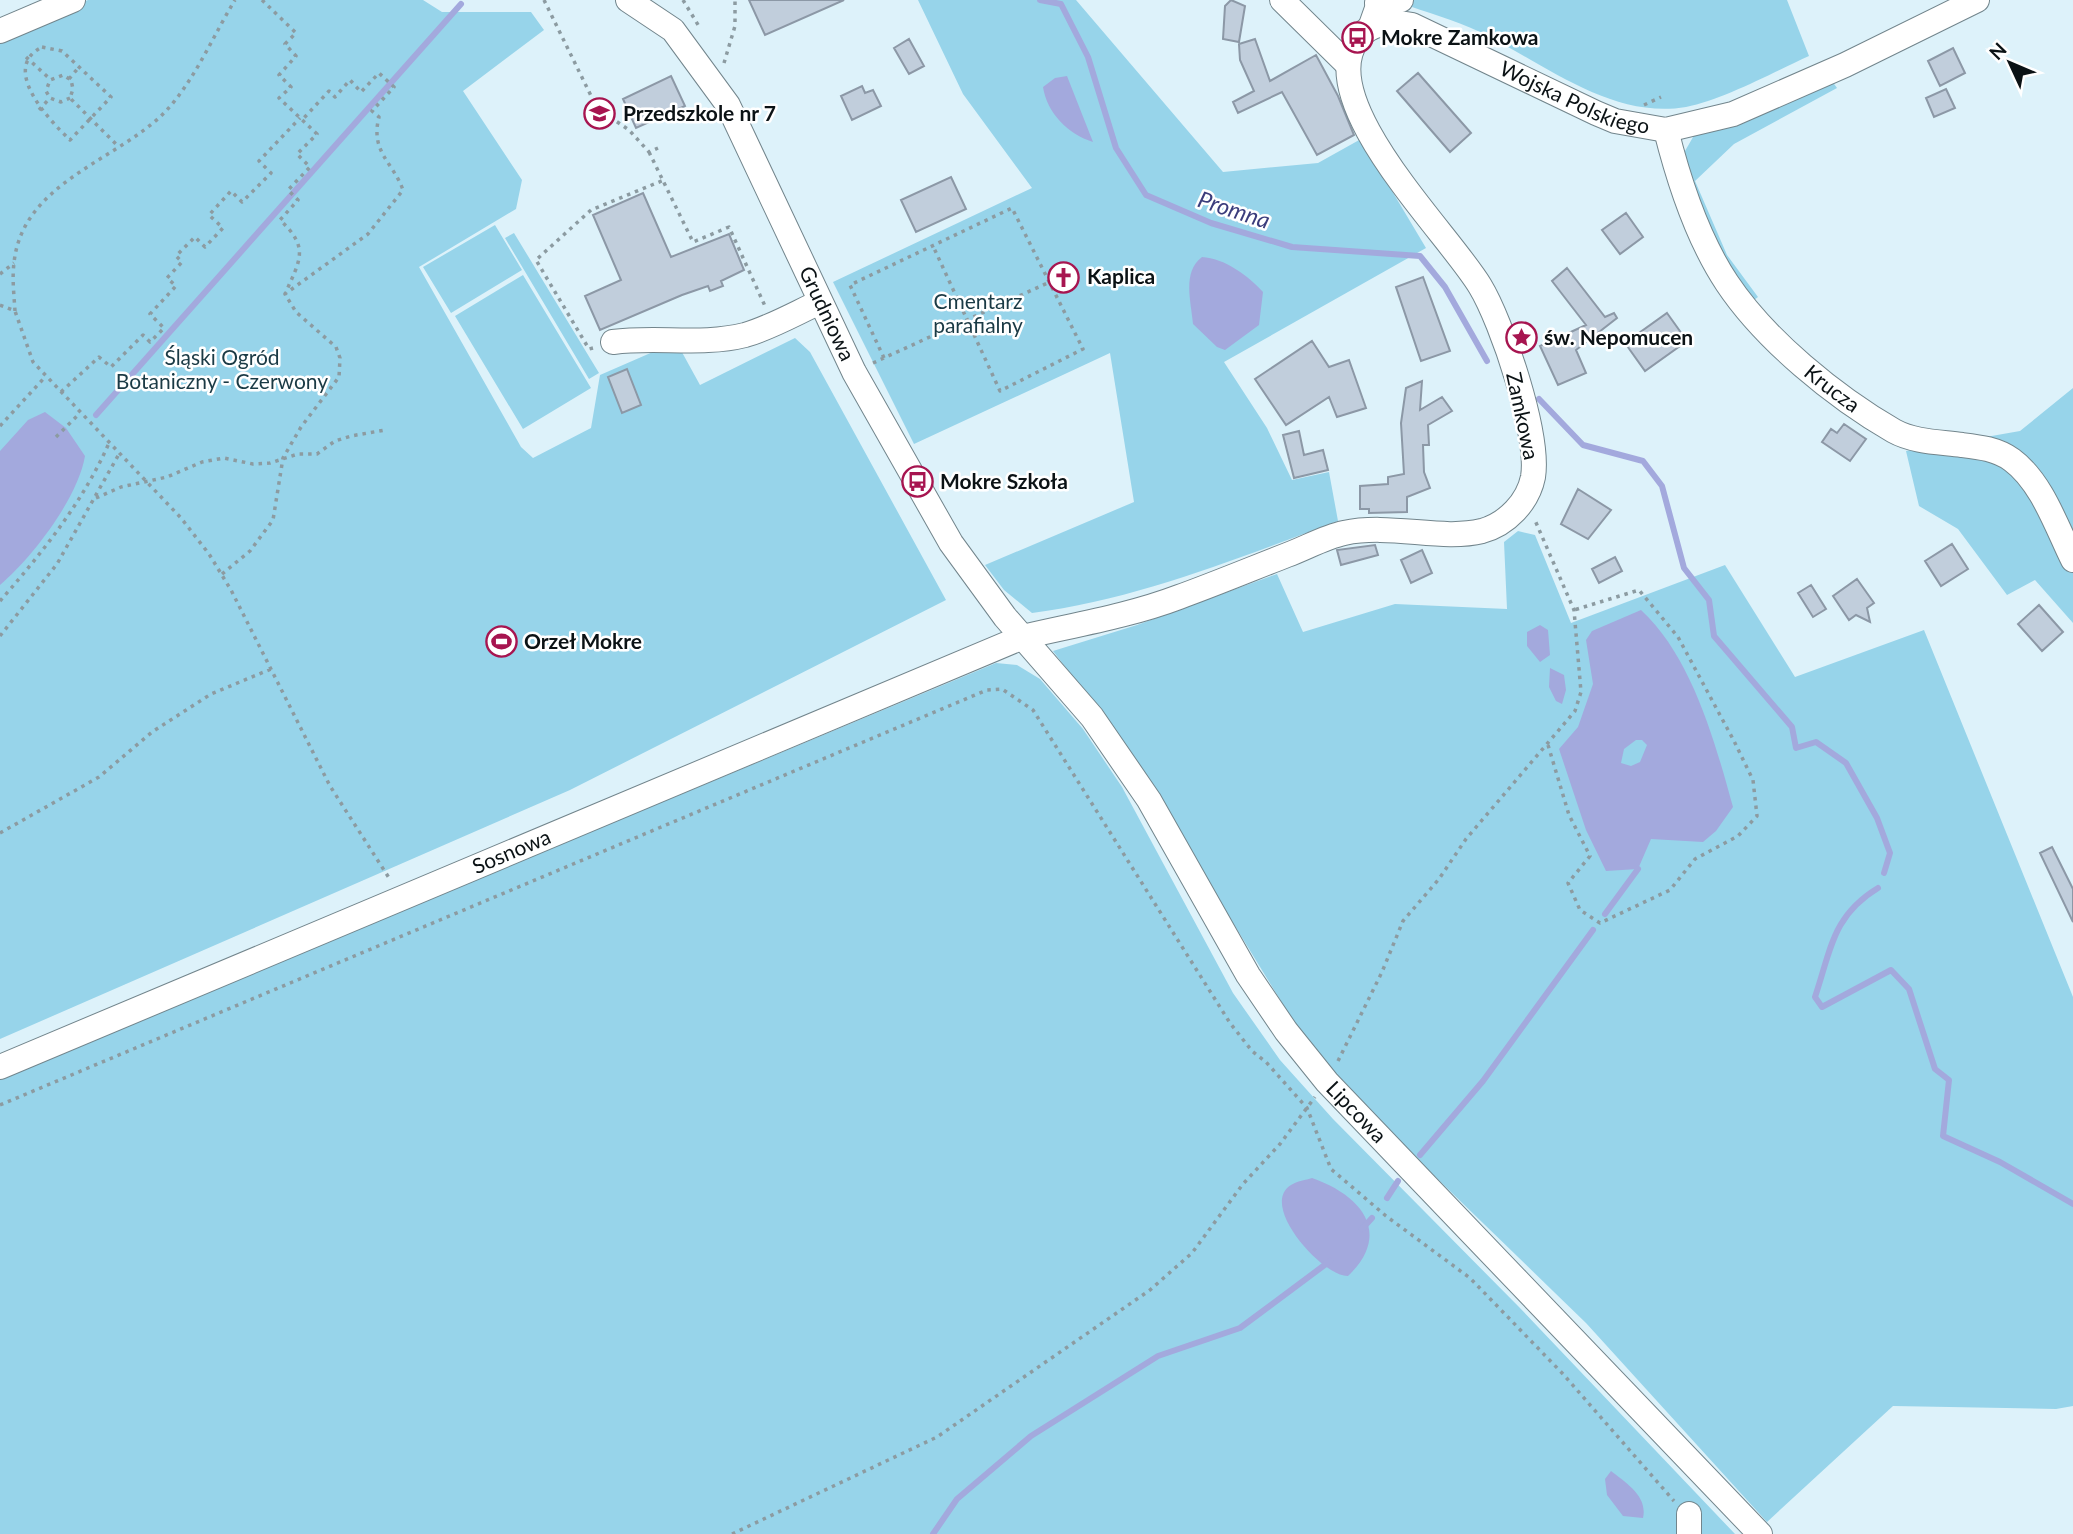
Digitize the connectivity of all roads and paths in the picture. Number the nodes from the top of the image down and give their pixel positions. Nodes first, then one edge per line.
1 (73, 0) edge
2 (234, 0) edge
3 (262, 0) edge
4 (544, 0) edge
5 (628, 0) edge
6 (735, 0) edge
7 (1282, 0) edge
8 (1976, 0) edge
9 (1386, 1) edge
10 (1370, 28) junction
11 (0, 31) edge
12 (26, 57) junction
13 (1348, 64) junction
14 (724, 65) dead end
15 (79, 67) junction
16 (18, 73) dead end
17 (50, 79) junction
18 (69, 79) junction
19 (25, 97) dead end
20 (1661, 97) dead end
21 (50, 98) junction
22 (69, 98) junction
23 (39, 110) junction
24 (1647, 113) dead end
25 (91, 119) junction
26 (301, 119) junction
27 (1666, 130) junction
28 (119, 147) junction
29 (658, 148) dead end
30 (649, 152) junction
31 (664, 180) junction
32 (933, 246) junction
33 (14, 264) junction
34 (0, 274) edge
35 (1052, 281) junction
36 (285, 294) junction
37 (820, 302) junction
38 (0, 305) edge
39 (15, 311) junction
40 (966, 318) junction
41 (773, 324) junction
42 (613, 342) joint
43 (884, 358) junction
44 (873, 363) dead end
45 (46, 376) junction
46 (61, 392) junction
47 (80, 413) junction
48 (0, 426) edge
49 (386, 430) dead end
50 (57, 437) dead end
51 (109, 443) junction
52 (119, 453) junction
53 (284, 457) junction
54 (145, 481) junction
55 (1525, 497) junction
56 (96, 498) junction
57 (2073, 560) edge
58 (222, 574) junction
59 (0, 601) edge
60 (1574, 610) junction
61 (0, 636) edge
62 (1023, 638) junction
63 (271, 669) junction
64 (1548, 745) junction
65 (0, 833) edge
66 (401, 898) junction
67 (0, 1067) edge
68 (1326, 1082) junction
69 (0, 1105) edge
70 (1307, 1108) junction
71 (1689, 1524) edge
72 (732, 1534) edge
73 (1760, 1534) edge

1 - 11 street
2 - 28 path
3 - 26 path
4 - 30 path
5 - 37 street, Grudniowa
6 - 14 path
7 - 13 street
8 - 27 street, Wojska Polskiego
9 - 10 street
10 - 13 street
10 - 27 street, Wojska Polskiego
12 - 15 path
12 - 16 path
12 - 17 path
13 - 55 street, Zamkowa
15 - 18 path
15 - 25 path
17 - 18 path
17 - 21 path
18 - 22 path
19 - 23 path
20 - 24 path
21 - 22 path
21 - 23 path
22 - 25 path
23 - 25 path
25 - 28 path
26 - 36 path
26 - 36 path
26 - 46 path
27 - 57 street, Krucza
28 - 33 path
29 - 30 path
30 - 31 path
31 - 41 path
31 - 42 path
32 - 35 path
32 - 40 path
32 - 43 path
33 - 34 path
33 - 39 path
35 - 40 path
35 - 40 path
36 - 53 path
37 - 41 street
37 - 62 street, Grudniowa
38 - 39 path
39 - 45 path
40 - 43 path
41 - 42 street
43 - 44 path
45 - 46 path
45 - 48 path
46 - 47 path
47 - 50 path
47 - 51 path
49 - 53 path
51 - 52 path
51 - 59 path
52 - 54 path
52 - 56 path
53 - 54 path
53 - 58 path
54 - 56 path
54 - 58 path
55 - 60 path
55 - 62 street, Zamkowa
56 - 61 path
58 - 63 path
60 - 64 path
60 - 64 path
62 - 66 street, Sosnowa
62 - 68 street, Lipcowa
63 - 65 path
63 - 66 path
64 - 68 path
66 - 67 street, Sosnowa
68 - 70 path
68 - 73 street, Lipcowa
69 - 70 path
70 - 71 path
70 - 72 path

